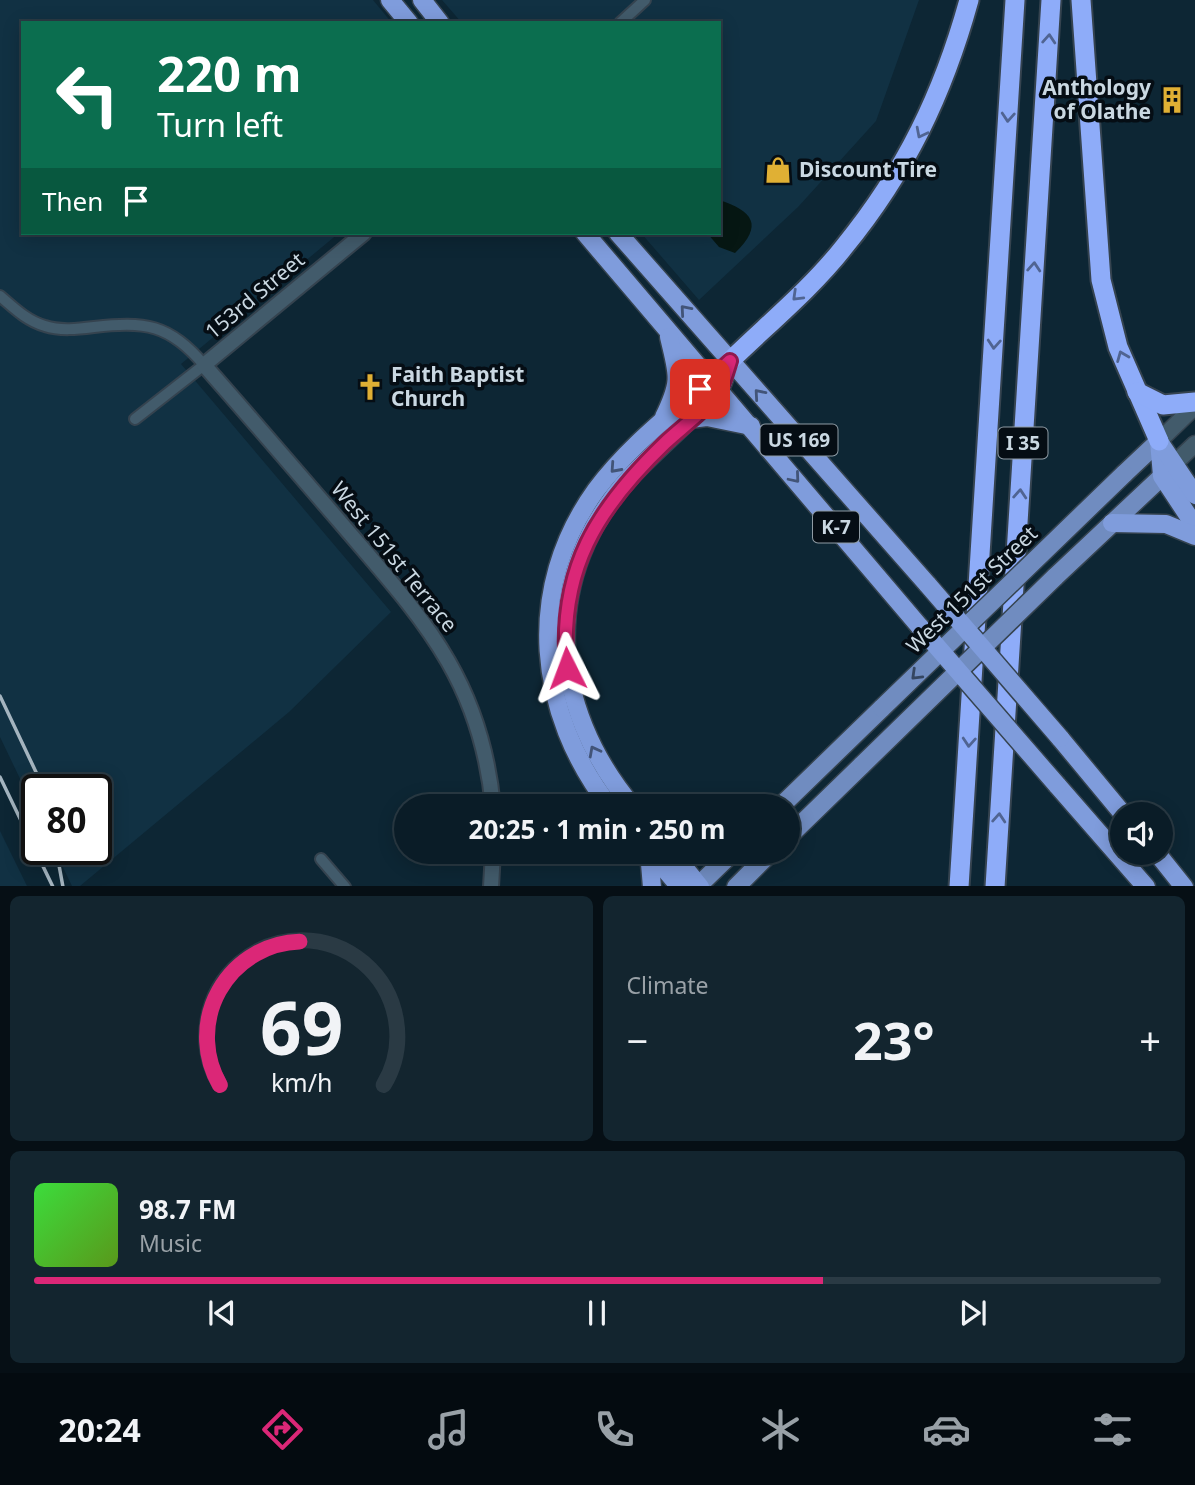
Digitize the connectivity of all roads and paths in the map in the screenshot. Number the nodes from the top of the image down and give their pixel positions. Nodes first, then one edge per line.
1 (390, 0) edge
2 (422, 0) edge
3 (645, 0) edge
4 (969, 0) edge
5 (1015, 0) edge
6 (1051, 0) edge
7 (1081, 0) edge
8 (407, 21) edge
9 (438, 21) edge
10 (622, 21) edge
11 (362, 235) edge
12 (587, 235) edge
13 (620, 235) edge
14 (0, 296) edge
15 (668, 331) junction
16 (730, 361) junction
17 (204, 365) junction
18 (714, 386) junction
19 (1137, 392) junction
20 (1195, 404) edge
21 (135, 419) dead end
22 (690, 419) junction
23 (662, 420) junction
24 (751, 426) junction
25 (1159, 441) junction
26 (1195, 444) edge
27 (1168, 470) junction
28 (1195, 495) edge
29 (1112, 523) junction
30 (1195, 526) edge
31 (1195, 536) edge
32 (492, 794) edge
33 (601, 794) edge
34 (623, 794) edge
35 (793, 794) edge
36 (1114, 802) edge
37 (800, 825) edge
38 (321, 859) dead end
39 (492, 864) edge
40 (650, 864) edge
41 (660, 864) edge
42 (682, 864) edge
43 (721, 864) edge
44 (759, 864) edge
45 (1166, 865) edge
46 (344, 886) edge
47 (491, 886) edge
48 (652, 886) edge
49 (679, 886) edge
50 (699, 886) edge
51 (737, 886) edge
52 (959, 886) edge
53 (995, 886) edge
54 (1145, 886) edge
55 (1183, 886) edge

1 - 8 highway
2 - 9 highway
3 - 10 street
4 -> 16 highway
5 -> 52 highway, I 35
53 -> 6 highway, I 35
19 -> 7 highway
11 - 17 street, 153rd Street
12 - 15 highway
16 -> 13 highway, US 169
14 - 17 street
15 - 18 highway, K-7
15 - 23 highway
16 - 18 highway
36 -> 16 highway, US 169, bridge
17 - 21 street
17 - 32 street, West 151st Terrace
18 - 22 highway
18 - 23 highway
18 - 24 highway, K-7
19 - 20 highway
19 - 25 highway
20 - 25 main road, West 151st Street
22 - 24 highway
34 -> 22 highway
23 -> 33 highway
24 -> 54 highway, K-7, bridge
25 - 27 highway
25 -> 35 main road, West 151st Street, bridge
26 - 27 main road
27 - 28 highway
27 - 29 main road
27 - 30 highway
29 - 31 highway
29 - 37 main road, bridge
38 - 46 street
39 - 47 street
40 - 48 highway
41 - 49 highway
42 - 50 highway
43 - 50 main road
44 - 51 main road
45 - 55 highway

